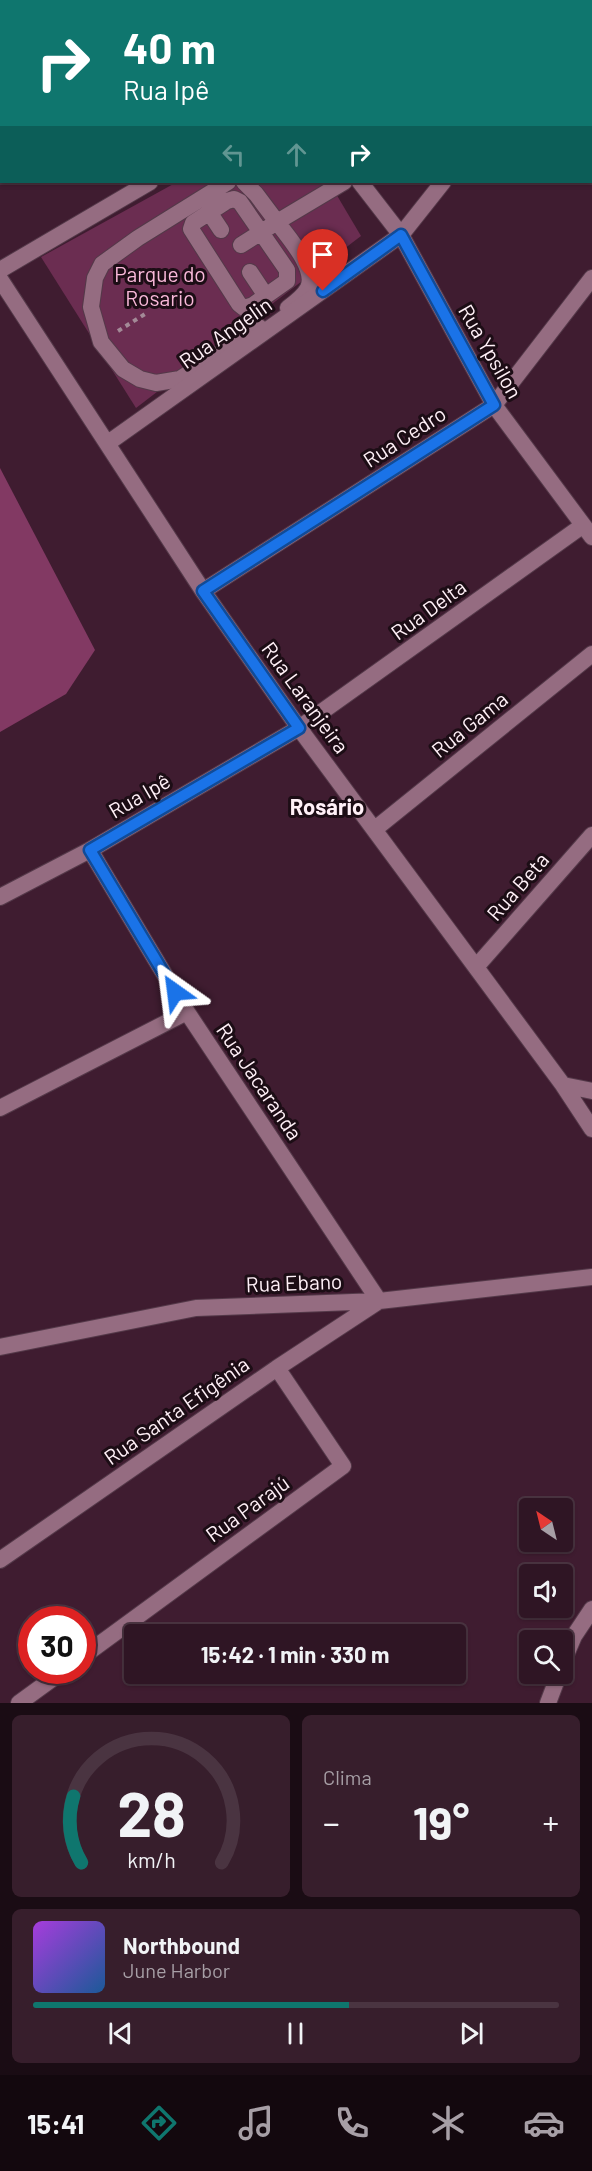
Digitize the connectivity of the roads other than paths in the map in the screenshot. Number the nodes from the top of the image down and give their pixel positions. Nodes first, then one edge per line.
1 (148, 183) edge
2 (226, 183) edge
3 (245, 183) edge
4 (342, 183) edge
5 (361, 183) edge
6 (442, 183) edge
7 (209, 212) junction
8 (277, 222) junction
9 (221, 230) dead end
10 (261, 232) junction
11 (401, 235) junction
12 (228, 255) junction
13 (0, 270) edge
14 (250, 272) dead end
15 (592, 278) edge
16 (0, 279) edge
17 (266, 296) junction
18 (494, 405) junction
19 (108, 442) junction
20 (587, 531) edge
21 (203, 591) junction
22 (592, 654) edge
23 (299, 728) junction
24 (375, 829) junction
25 (592, 835) edge
26 (90, 850) junction
27 (0, 897) edge
28 (476, 967) junction
29 (187, 1012) junction
30 (563, 1085) junction
31 (592, 1091) edge
32 (0, 1108) edge
33 (592, 1129) edge
34 (592, 1277) edge
35 (380, 1302) junction
36 (0, 1347) edge
37 (277, 1368) junction
38 (0, 1560) edge
39 (592, 1609) edge
40 (573, 1638) edge
41 (96, 1647) edge
42 (45, 1684) edge
43 (555, 1684) edge
44 (19, 1703) edge
45 (548, 1703) edge

1 - 13 street
2 - 8 street
3 - 8 street
4 - 8 street
5 - 11 street, Rua Ypsilon
6 - 11 street, Rua Angelin
7 - 9 street
7 - 10 street
7 - 12 street
8 - 10 street
10 - 12 street
10 - 17 street
11 - 18 street, Rua Ypsilon
11 - 19 street, Rua Angelin
12 - 17 street
14 - 17 street
15 - 18 street, Rua Cedro
16 - 19 street, Rua Laranjeira
18 - 20 street, Rua Ypsilon
18 - 21 street, Rua Cedro
19 - 21 street, Rua Laranjeira
20 - 23 street, Rua Delta
21 - 23 street, Rua Laranjeira
22 - 24 street, Rua Gama
23 - 24 street, Rua Laranjeira
23 - 26 street, Rua Ipê
24 - 28 street, Rua Laranjeira
25 - 28 street, Rua Beta
26 - 27 street, Rua Ipê
26 - 29 street, Rua Jacaranda
28 - 30 street, Rua Laranjeira
29 - 32 street
29 - 35 street, Rua Jacaranda
30 - 31 street
30 - 33 street, Rua Laranjeira
34 - 35 street, Rua Ebano
35 - 36 street, Rua Ebano
35 - 37 street, Rua Santa Efigênia
37 - 38 street, Rua Santa Efigênia
37 - 41 street, Rua Parajú
39 - 40 street
42 - 44 street
43 - 45 street

